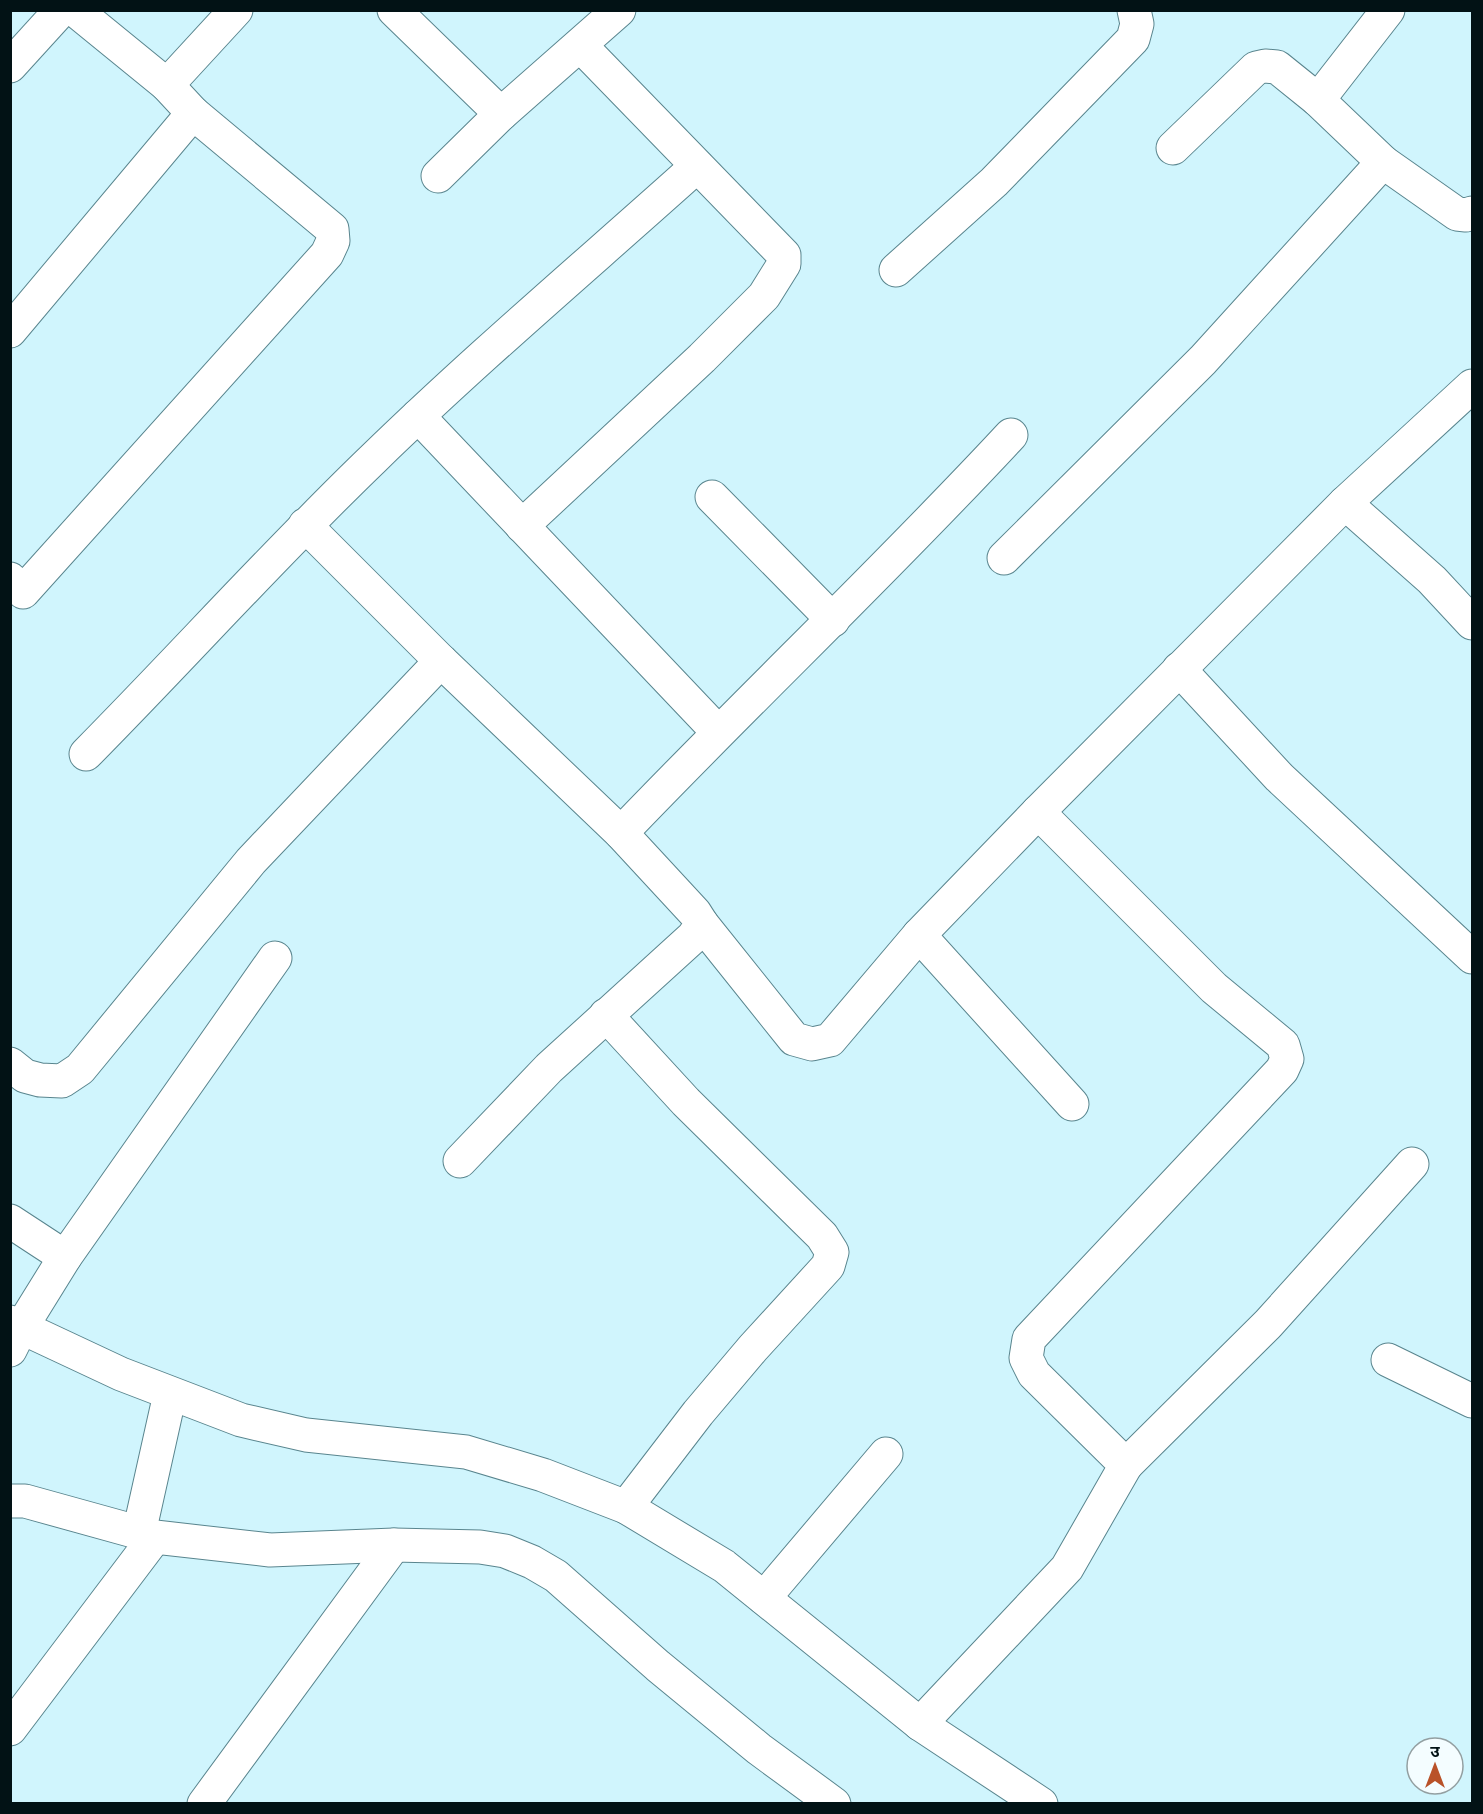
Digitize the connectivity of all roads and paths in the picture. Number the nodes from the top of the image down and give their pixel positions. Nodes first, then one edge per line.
1 (61, 10) edge
2 (75, 10) edge
3 (236, 10) edge
4 (394, 10) edge
5 (619, 10) edge
6 (1134, 10) edge
7 (1388, 10) edge
8 (580, 45) junction
9 (10, 66) edge
10 (168, 85) junction
11 (1318, 100) junction
12 (193, 113) junction
13 (501, 114) junction
14 (1173, 148) dead end
15 (1383, 162) junction
16 (697, 166) junction
17 (438, 176) dead end
18 (1473, 213) edge
19 (896, 270) dead end
20 (10, 331) edge
21 (1473, 386) edge
22 (418, 416) junction
23 (1011, 435) dead end
24 (712, 497) dead end
25 (1345, 503) junction
26 (305, 525) junction
27 (522, 526) junction
28 (1004, 558) dead end
29 (15, 592) edge
30 (833, 620) junction
31 (1473, 623) edge
32 (441, 661) junction
33 (1179, 669) junction
34 (718, 732) junction
35 (86, 754) dead end
36 (1038, 812) junction
37 (621, 833) junction
38 (702, 924) junction
39 (919, 935) junction
40 (1473, 957) edge
41 (275, 958) dead end
42 (606, 1015) junction
43 (10, 1064) edge
44 (1072, 1104) dead end
45 (460, 1161) dead end
46 (1412, 1164) dead end
47 (10, 1221) edge
48 (65, 1257) junction
49 (14, 1333) edge
50 (1388, 1360) dead end
51 (1466, 1388) edge
52 (170, 1394) junction
53 (886, 1454) dead end
54 (1126, 1465) junction
55 (10, 1501) edge
56 (626, 1507) junction
57 (147, 1535) junction
58 (394, 1545) junction
59 (764, 1598) junction
60 (920, 1724) junction
61 (10, 1730) edge
62 (830, 1802) edge
63 (204, 1803) edge
64 (1041, 1803) edge

1 - 9 street
2 - 10 street
3 - 10 street
4 - 13 street
5 - 8 street
6 - 19 street
7 - 11 street
8 - 13 street
8 - 16 street
10 - 12 street
11 - 14 street
11 - 15 street
12 - 20 street
12 - 29 street
13 - 17 street
15 - 18 street
15 - 28 street
16 - 22 street
16 - 27 street
21 - 25 street
22 - 26 street
22 - 27 street
23 - 30 street
24 - 30 street
25 - 31 street
25 - 33 street
26 - 32 street
26 - 35 street
27 - 34 street
30 - 34 street
32 - 37 street
32 - 43 street
33 - 36 street
33 - 40 street
34 - 37 street
36 - 39 street
36 - 54 street
37 - 38 street
38 - 39 street
38 - 42 street
39 - 44 street
41 - 48 street
42 - 45 street
42 - 56 street
46 - 54 street
47 - 48 street
48 - 49 street
49 - 52 street
50 - 51 street
52 - 56 street
52 - 57 street
53 - 59 street
54 - 60 street
55 - 57 street
56 - 59 street
57 - 58 street
57 - 61 street
58 - 62 street
58 - 63 street
59 - 60 street
60 - 64 street

